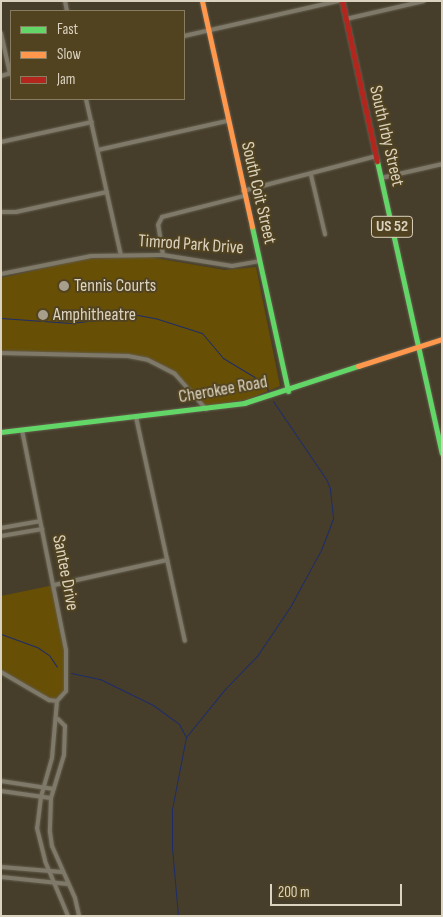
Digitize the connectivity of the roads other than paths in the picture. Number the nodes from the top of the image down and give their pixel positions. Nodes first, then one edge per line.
1 (202, 1) edge
2 (338, 1) edge
3 (342, 1) edge
4 (424, 1) edge
5 (346, 19) junction
6 (208, 30) junction
7 (1, 33) edge
8 (185, 36) edge
9 (10, 69) edge
10 (86, 100) edge
11 (227, 121) junction
12 (92, 122) junction
13 (1, 142) edge
14 (98, 150) junction
15 (376, 156) junction
16 (442, 164) edge
17 (311, 174) junction
18 (381, 178) junction
19 (107, 192) junction
20 (243, 194) junction
21 (1, 212) edge
22 (325, 234) dead end
23 (121, 255) junction
24 (164, 255) junction
25 (260, 261) junction
26 (1, 274) edge
27 (442, 339) edge
28 (418, 347) junction
29 (1, 353) edge
30 (288, 391) junction
31 (206, 409) junction
32 (136, 417) junction
33 (22, 430) junction
34 (1, 432) edge
35 (442, 453) edge
36 (39, 520) junction
37 (1, 528) edge
38 (42, 529) junction
39 (1, 536) edge
40 (167, 560) junction
41 (54, 585) junction
42 (185, 641) dead end
43 (1, 672) edge
44 (57, 701) junction
45 (58, 719) junction
46 (1, 780) edge
47 (43, 788) junction
48 (53, 789) junction
49 (1, 791) edge
50 (40, 797) junction
51 (51, 798) junction
52 (1, 868) edge
53 (62, 872) junction
54 (51, 874) junction
55 (1, 877) edge
56 (68, 884) junction
57 (57, 885) junction
58 (68, 916) edge
59 (79, 916) edge

1 - 6 street, South Coit Street
2 - 6 street
3 - 5 street, South Irby Street / US 52
4 - 5 street
5 - 15 street, South Irby Street / US 52
6 - 8 street
6 - 11 street, South Coit Street
7 - 9 street
10 - 12 street
11 - 14 street
11 - 20 street, South Coit Street
12 - 13 street
12 - 14 street
14 - 19 street
15 - 17 street
15 - 18 street, South Irby Street / US 52
16 - 18 street
17 - 20 street
17 - 22 street
18 - 28 street, South Irby Street / US 52
19 - 21 street
19 - 23 street
20 - 24 street
20 - 25 street, South Coit Street
23 - 24 street, Timrod Park Drive
23 - 26 street, Timrod Park Drive
24 - 25 street, Timrod Park Drive
25 - 30 street, South Coit Street
27 - 28 street, Cherokee Road
28 - 30 street, Cherokee Road
28 - 35 street, South Irby Street / US 52
29 - 31 street
30 - 31 street, Cherokee Road
31 - 32 street, Cherokee Road
32 - 33 street, Cherokee Road
32 - 40 street
33 - 34 street, Cherokee Road
33 - 36 street, Santee Drive
36 - 37 street
36 - 38 street, Santee Drive
38 - 39 street
38 - 41 street, Santee Drive
40 - 41 street
40 - 42 street
41 - 44 street, Santee Drive
43 - 44 street
44 - 45 street, Santee Drive
45 - 47 street, Santee Drive
45 - 48 street, Santee Drive
46 - 47 street
47 - 48 street
47 - 50 street, Santee Drive
48 - 51 street, Santee Drive
49 - 50 street
50 - 51 street
50 - 54 street, Santee Drive
51 - 53 street, Santee Drive
52 - 54 street
53 - 54 street
53 - 56 street, Santee Drive
54 - 57 street, Santee Drive
55 - 57 street
56 - 57 street
56 - 59 street, Santee Drive
57 - 58 street, Santee Drive

